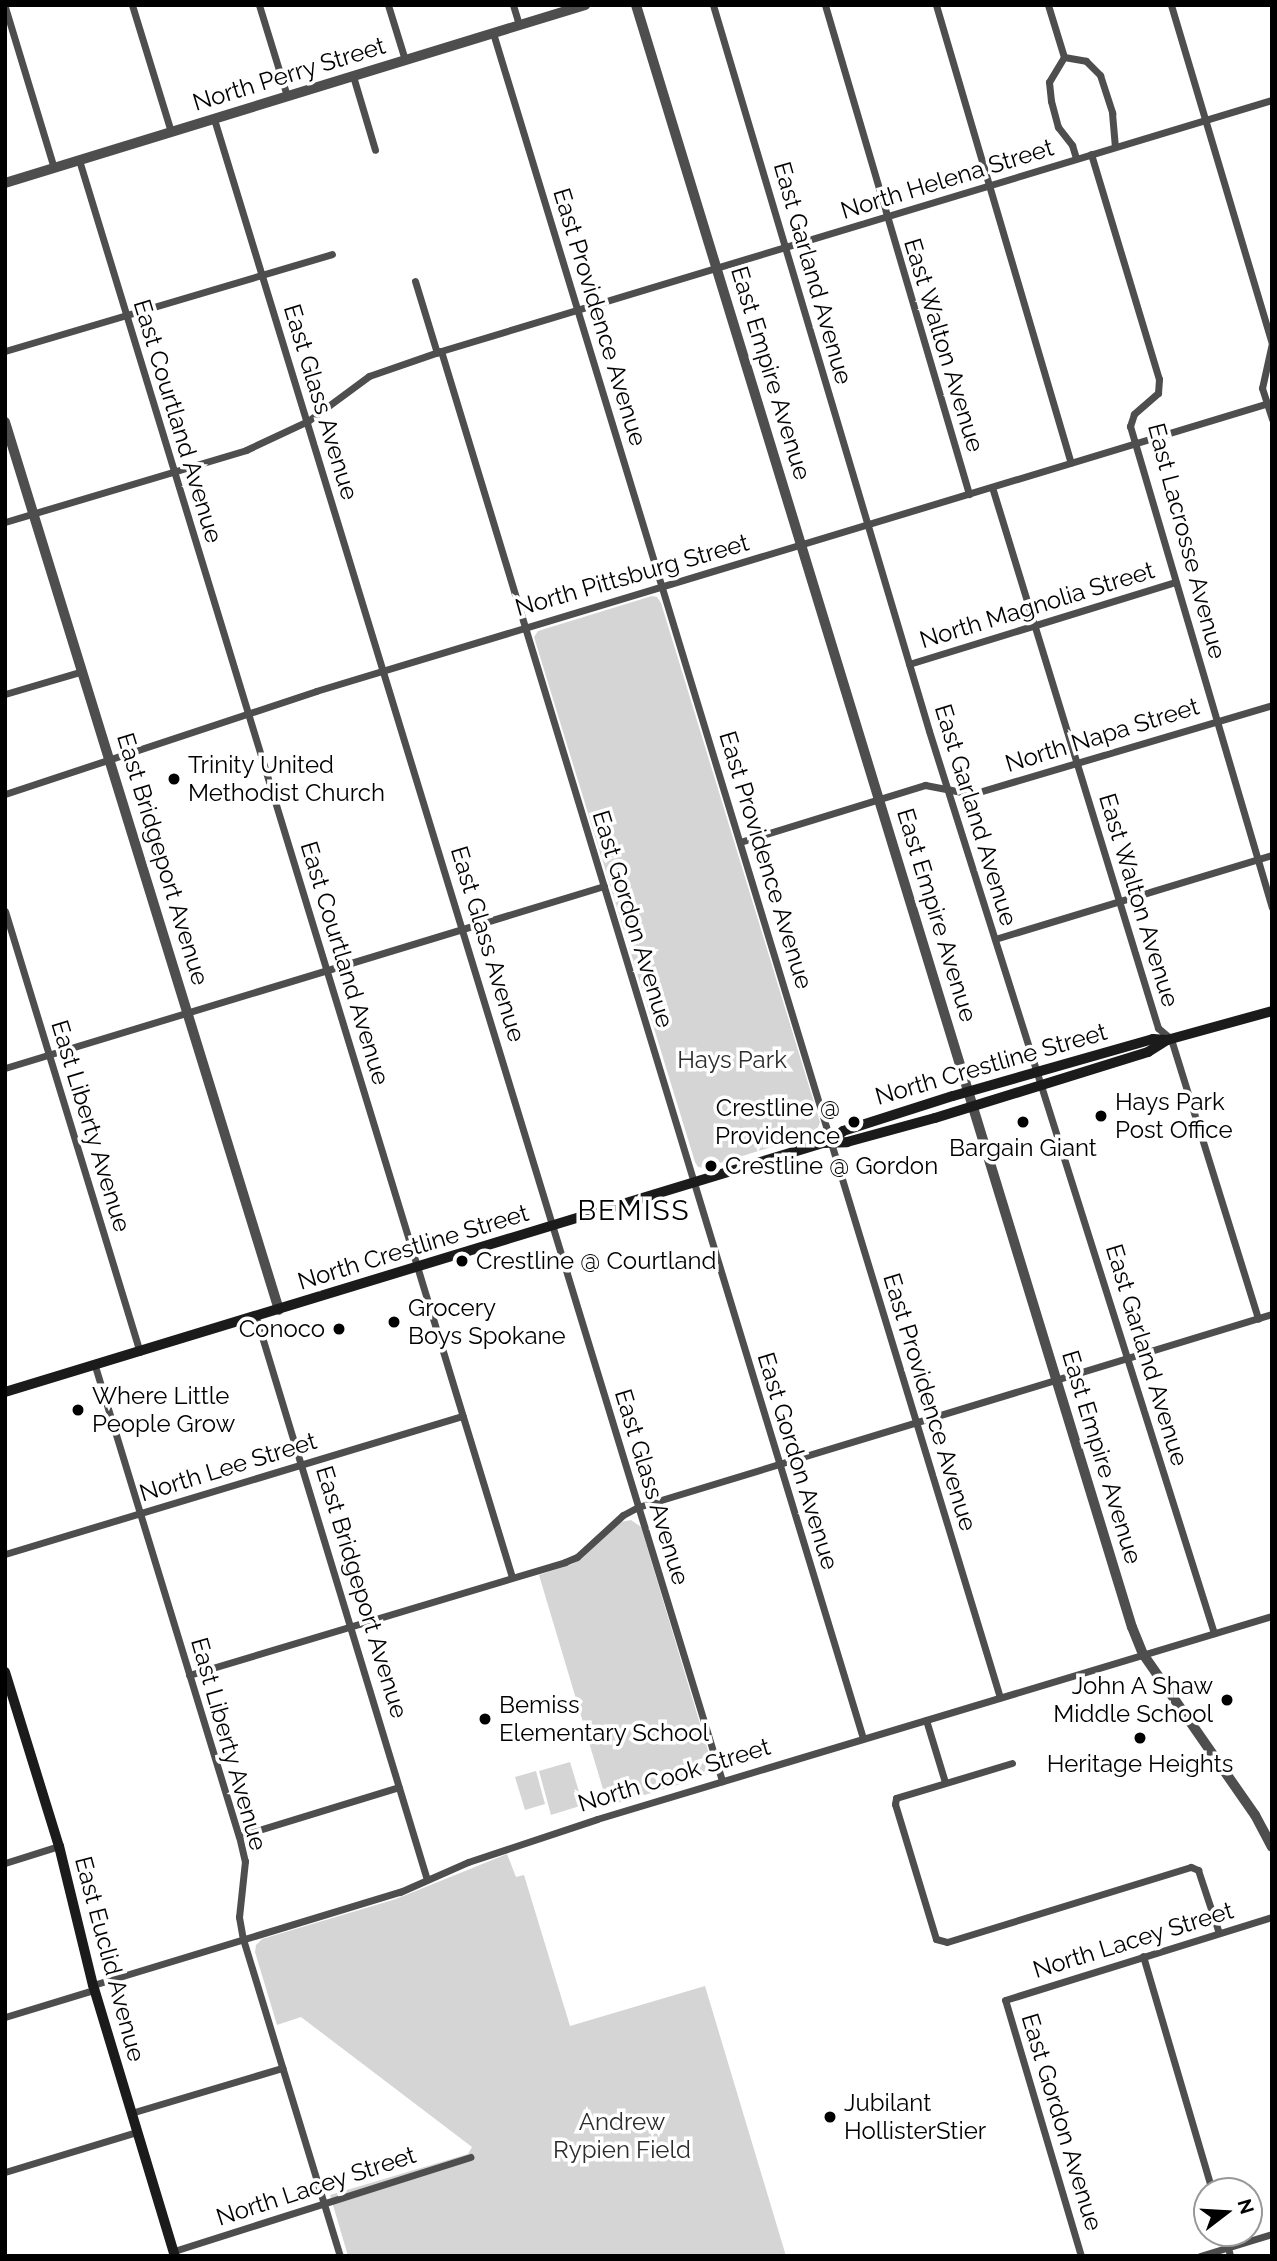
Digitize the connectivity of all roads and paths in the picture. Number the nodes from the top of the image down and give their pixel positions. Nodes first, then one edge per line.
1 (132, 5) edge
2 (259, 5) edge
3 (388, 5) edge
4 (513, 5) edge
5 (585, 5) edge
6 (636, 5) edge
7 (713, 5) edge
8 (825, 5) edge
9 (936, 5) edge
10 (1048, 5) edge
11 (1171, 5) edge
12 (5, 7) edge
13 (519, 25) junction
14 (493, 33) junction
15 (1064, 57) junction
16 (405, 60) junction
17 (353, 76) junction
18 (286, 96) junction
19 (1272, 100) edge
20 (214, 119) junction
21 (1204, 119) junction
22 (171, 132) junction
23 (1115, 146) junction
24 (375, 150) dead end
25 (1091, 154) junction
26 (1076, 158) junction
27 (79, 160) junction
28 (54, 168) junction
29 (5, 183) edge
30 (989, 186) junction
31 (886, 219) junction
32 (786, 248) junction
33 (332, 254) dead end
34 (717, 269) junction
35 (261, 275) junction
36 (415, 281) dead end
37 (578, 312) junction
38 (125, 316) junction
39 (5, 351) edge
40 (439, 352) junction
41 (1269, 403) edge
42 (1272, 419) edge
43 (308, 421) junction
44 (5, 422) edge
45 (1135, 443) junction
46 (1071, 463) junction
47 (174, 472) junction
48 (992, 487) junction
49 (969, 494) junction
50 (35, 514) junction
51 (5, 522) edge
52 (867, 524) junction
53 (801, 545) junction
54 (1176, 582) junction
55 (663, 586) junction
56 (1034, 626) junction
57 (523, 627) junction
58 (909, 664) junction
59 (384, 670) junction
60 (83, 671) junction
61 (5, 694) edge
62 (1272, 705) edge
63 (249, 714) junction
64 (1216, 721) junction
65 (111, 759) junction
66 (1076, 763) junction
67 (948, 790) junction
68 (5, 794) edge
69 (880, 799) junction
70 (740, 842) junction
71 (1272, 855) edge
72 (1257, 859) junction
73 (604, 886) junction
74 (1120, 900) junction
75 (1272, 908) edge
76 (5, 911) edge
77 (463, 927) junction
78 (995, 939) junction
79 (326, 968) junction
80 (188, 1011) junction
81 (1272, 1011) edge
82 (1169, 1039) junction
83 (49, 1054) junction
84 (5, 1068) edge
85 (1035, 1072) junction
86 (1043, 1084) junction
87 (969, 1092) junction
88 (973, 1106) junction
89 (832, 1141) junction
90 (693, 1182) junction
91 (554, 1226) junction
92 (418, 1268) junction
93 (279, 1310) junction
94 (1272, 1314) edge
95 (256, 1317) junction
96 (1258, 1319) junction
97 (140, 1352) junction
98 (1127, 1359) junction
99 (95, 1366) junction
100 (1056, 1378) junction
101 (5, 1392) edge
102 (463, 1416) junction
103 (916, 1423) junction
104 (300, 1464) junction
105 (778, 1464) junction
106 (638, 1507) junction
107 (139, 1514) junction
108 (5, 1554) edge
109 (512, 1577) junction
110 (1272, 1616) edge
111 (350, 1626) junction
112 (1214, 1633) junction
113 (1143, 1654) junction
114 (5, 1672) edge
115 (189, 1675) junction
116 (1000, 1698) junction
117 (10, 1706) edge
118 (926, 1720) junction
119 (863, 1738) junction
120 (1012, 1763) dead end
121 (722, 1782) junction
122 (945, 1782) junction
123 (399, 1787) junction
124 (239, 1836) junction
125 (59, 1846) junction
126 (1272, 1847) edge
127 (5, 1863) edge
128 (428, 1880) junction
129 (1272, 1917) edge
130 (1219, 1933) junction
131 (243, 1939) junction
132 (1143, 1956) junction
133 (93, 1988) junction
134 (1005, 2000) joint
135 (5, 2017) edge
136 (282, 2068) junction
137 (131, 2113) junction
138 (137, 2132) junction
139 (470, 2157) dead end
140 (5, 2172) edge
141 (1208, 2177) edge
142 (325, 2204) junction
143 (1272, 2234) edge
144 (1229, 2252) edge
145 (174, 2253) edge
146 (340, 2256) edge
147 (1081, 2256) edge
148 (1200, 2256) edge

1 - 22 street
2 - 18 street
3 - 16 street
4 - 13 street
5 - 13 street, North Perry Street
6 - 34 street, East Empire Avenue
7 - 32 street, East Garland Avenue
8 - 31 street, East Walton Avenue
9 - 30 street
10 - 15 street
11 - 21 street
12 - 28 street
13 - 14 street, North Perry Street
14 - 16 street, North Perry Street
14 - 37 street, East Providence Avenue
15 - 23 street
15 - 26 street
16 - 17 street, North Perry Street
17 - 18 street, North Perry Street
17 - 24 street
18 - 20 street, North Perry Street
19 - 21 street, North Helena Street
20 - 22 street, North Perry Street
20 - 35 street, East Glass Avenue
21 - 23 street, North Helena Street
21 - 41 street
22 - 27 street, North Perry Street
23 - 25 street, North Helena Street
25 - 26 street, North Helena Street
25 - 45 street, East Lacrosse Avenue
26 - 30 street, North Helena Street
27 - 28 street, North Perry Street
27 - 38 street, East Courtland Avenue
28 - 29 street, North Perry Street
30 - 31 street, North Helena Street
30 - 46 street
31 - 32 street, North Helena Street
31 - 49 street, East Walton Avenue
32 - 34 street, North Helena Street
32 - 52 street, East Garland Avenue
33 - 35 street
34 - 37 street, North Helena Street
34 - 53 street, East Empire Avenue
35 - 38 street
35 - 43 street, East Glass Avenue
36 - 40 street, East Gordon Avenue
37 - 40 street, North Helena Street
37 - 55 street, East Providence Avenue
38 - 39 street
38 - 47 street, East Courtland Avenue
40 - 43 street, North Helena Street
40 - 57 street, East Gordon Avenue
41 - 42 street
41 - 45 street, North Pittsburg Street
43 - 47 street, North Helena Street
43 - 59 street, East Glass Avenue
44 - 50 street, East Bridgeport Avenue
45 - 46 street, North Pittsburg Street
45 - 54 street, East Lacrosse Avenue
46 - 48 street, North Pittsburg Street
47 - 50 street, North Helena Street
47 - 63 street, East Courtland Avenue
48 - 49 street, North Pittsburg Street
48 - 56 street, East Walton Avenue
49 - 52 street, North Pittsburg Street
50 - 51 street, North Helena Street
50 - 60 street, East Bridgeport Avenue
52 - 53 street, North Pittsburg Street
52 - 58 street, East Garland Avenue
53 - 55 street, North Pittsburg Street
53 - 69 street, East Empire Avenue
54 - 56 street, North Magnolia Street
54 - 64 street, East Lacrosse Avenue
55 - 57 street, North Pittsburg Street
55 - 70 street, East Providence Avenue
56 - 58 street, North Magnolia Street
56 - 66 street, East Walton Avenue
57 - 59 street, North Pittsburg Street
57 - 73 street, East Gordon Avenue
58 - 67 street, East Garland Avenue
59 - 63 street, North Pittsburg Street
59 - 77 street, East Glass Avenue
60 - 61 street
60 - 65 street, East Bridgeport Avenue
62 - 64 street, North Napa Street
63 - 65 street, North Pittsburg Street
63 - 79 street, East Courtland Avenue
64 - 66 street, North Napa Street
64 - 72 street, East Lacrosse Avenue
65 - 68 street, North Pittsburg Street
65 - 80 street, East Bridgeport Avenue
66 - 67 street, North Napa Street
66 - 74 street, East Walton Avenue
67 - 69 street, North Napa Street
67 - 78 street, East Garland Avenue
69 - 70 street, North Napa Street
69 - 87 street, East Empire Avenue
70 - 89 street, East Providence Avenue
71 - 72 street
72 - 74 street
72 - 75 street, East Lacrosse Avenue
73 - 77 street
73 - 90 street, East Gordon Avenue
74 - 78 street
74 - 82 street, East Walton Avenue
76 - 83 street, East Liberty Avenue
77 - 79 street
77 - 91 street, East Glass Avenue
78 - 85 street, East Garland Avenue
79 - 80 street
79 - 92 street, East Courtland Avenue
80 - 83 street
80 - 93 street, East Bridgeport Avenue
81 - 82 main road, North Crestline Street
82 - 85 main road, North Crestline Street
82 - 86 main road, North Crestline Street
82 - 96 street, East Walton Avenue
83 - 84 street
83 - 97 street, East Liberty Avenue
85 - 86 street, East Garland Avenue
85 - 87 main road, North Crestline Street
86 - 88 main road, North Crestline Street
86 - 98 street, East Garland Avenue
87 - 88 street, East Empire Avenue
87 - 89 main road, North Crestline Street
88 - 89 main road, North Crestline Street
88 - 100 street, East Empire Avenue
89 - 90 main road, North Crestline Street
89 - 103 street, East Providence Avenue
90 - 91 main road, North Crestline Street
90 - 105 street, East Gordon Avenue
91 - 92 main road, North Crestline Street
91 - 106 street, East Glass Avenue
92 - 93 main road, North Crestline Street
92 - 102 street, East Courtland Avenue
93 - 95 main road, North Crestline Street
94 - 96 street
95 - 97 main road, North Crestline Street
95 - 104 street, East Bridgeport Avenue
96 - 98 street
97 - 99 main road, North Crestline Street
98 - 100 street
98 - 112 street, East Garland Avenue
99 - 101 main road, North Crestline Street
99 - 107 street, East Liberty Avenue
100 - 103 street
100 - 113 street, East Empire Avenue
102 - 104 street, North Lee Street
102 - 109 street, East Courtland Avenue
103 - 105 street
103 - 116 street, East Providence Avenue
104 - 107 street, North Lee Street
104 - 111 street, East Bridgeport Avenue
105 - 106 street
105 - 119 street, East Gordon Avenue
106 - 109 street
106 - 121 street, East Glass Avenue
107 - 108 street, North Lee Street
107 - 115 street, East Liberty Avenue
109 - 111 street
110 - 112 street, North Cook Street
111 - 115 street
111 - 123 street, East Bridgeport Avenue
112 - 113 street, North Cook Street
113 - 116 street, North Cook Street
113 - 126 street, East Empire Avenue
114 - 117 main road, East Euclid Avenue
115 - 124 street, East Liberty Avenue
116 - 118 street, North Cook Street
117 - 125 main road, East Euclid Avenue
118 - 119 street, North Cook Street
118 - 122 street
119 - 121 street, North Cook Street
120 - 122 street
121 - 128 street, North Cook Street
122 - 130 street
123 - 124 street
123 - 128 street, East Bridgeport Avenue
124 - 131 street, East Liberty Avenue
125 - 127 street
125 - 133 main road, East Euclid Avenue
128 - 131 street, North Cook Street
129 - 130 street, North Lacey Street
130 - 132 street, North Lacey Street
131 - 133 street, North Cook Street
131 - 136 street, East Liberty Avenue
132 - 134 street, North Lacey Street
132 - 141 street
133 - 135 street, North Cook Street
133 - 137 main road, East Euclid Avenue
134 - 147 street, East Gordon Avenue
136 - 137 street
136 - 142 street, East Liberty Avenue
137 - 138 main road, East Euclid Avenue
138 - 140 street
138 - 145 main road, East Euclid Avenue
139 - 142 street, North Lacey Street
142 - 145 street, North Lacey Street
142 - 146 street, East Liberty Avenue
143 - 144 street
144 - 148 street

